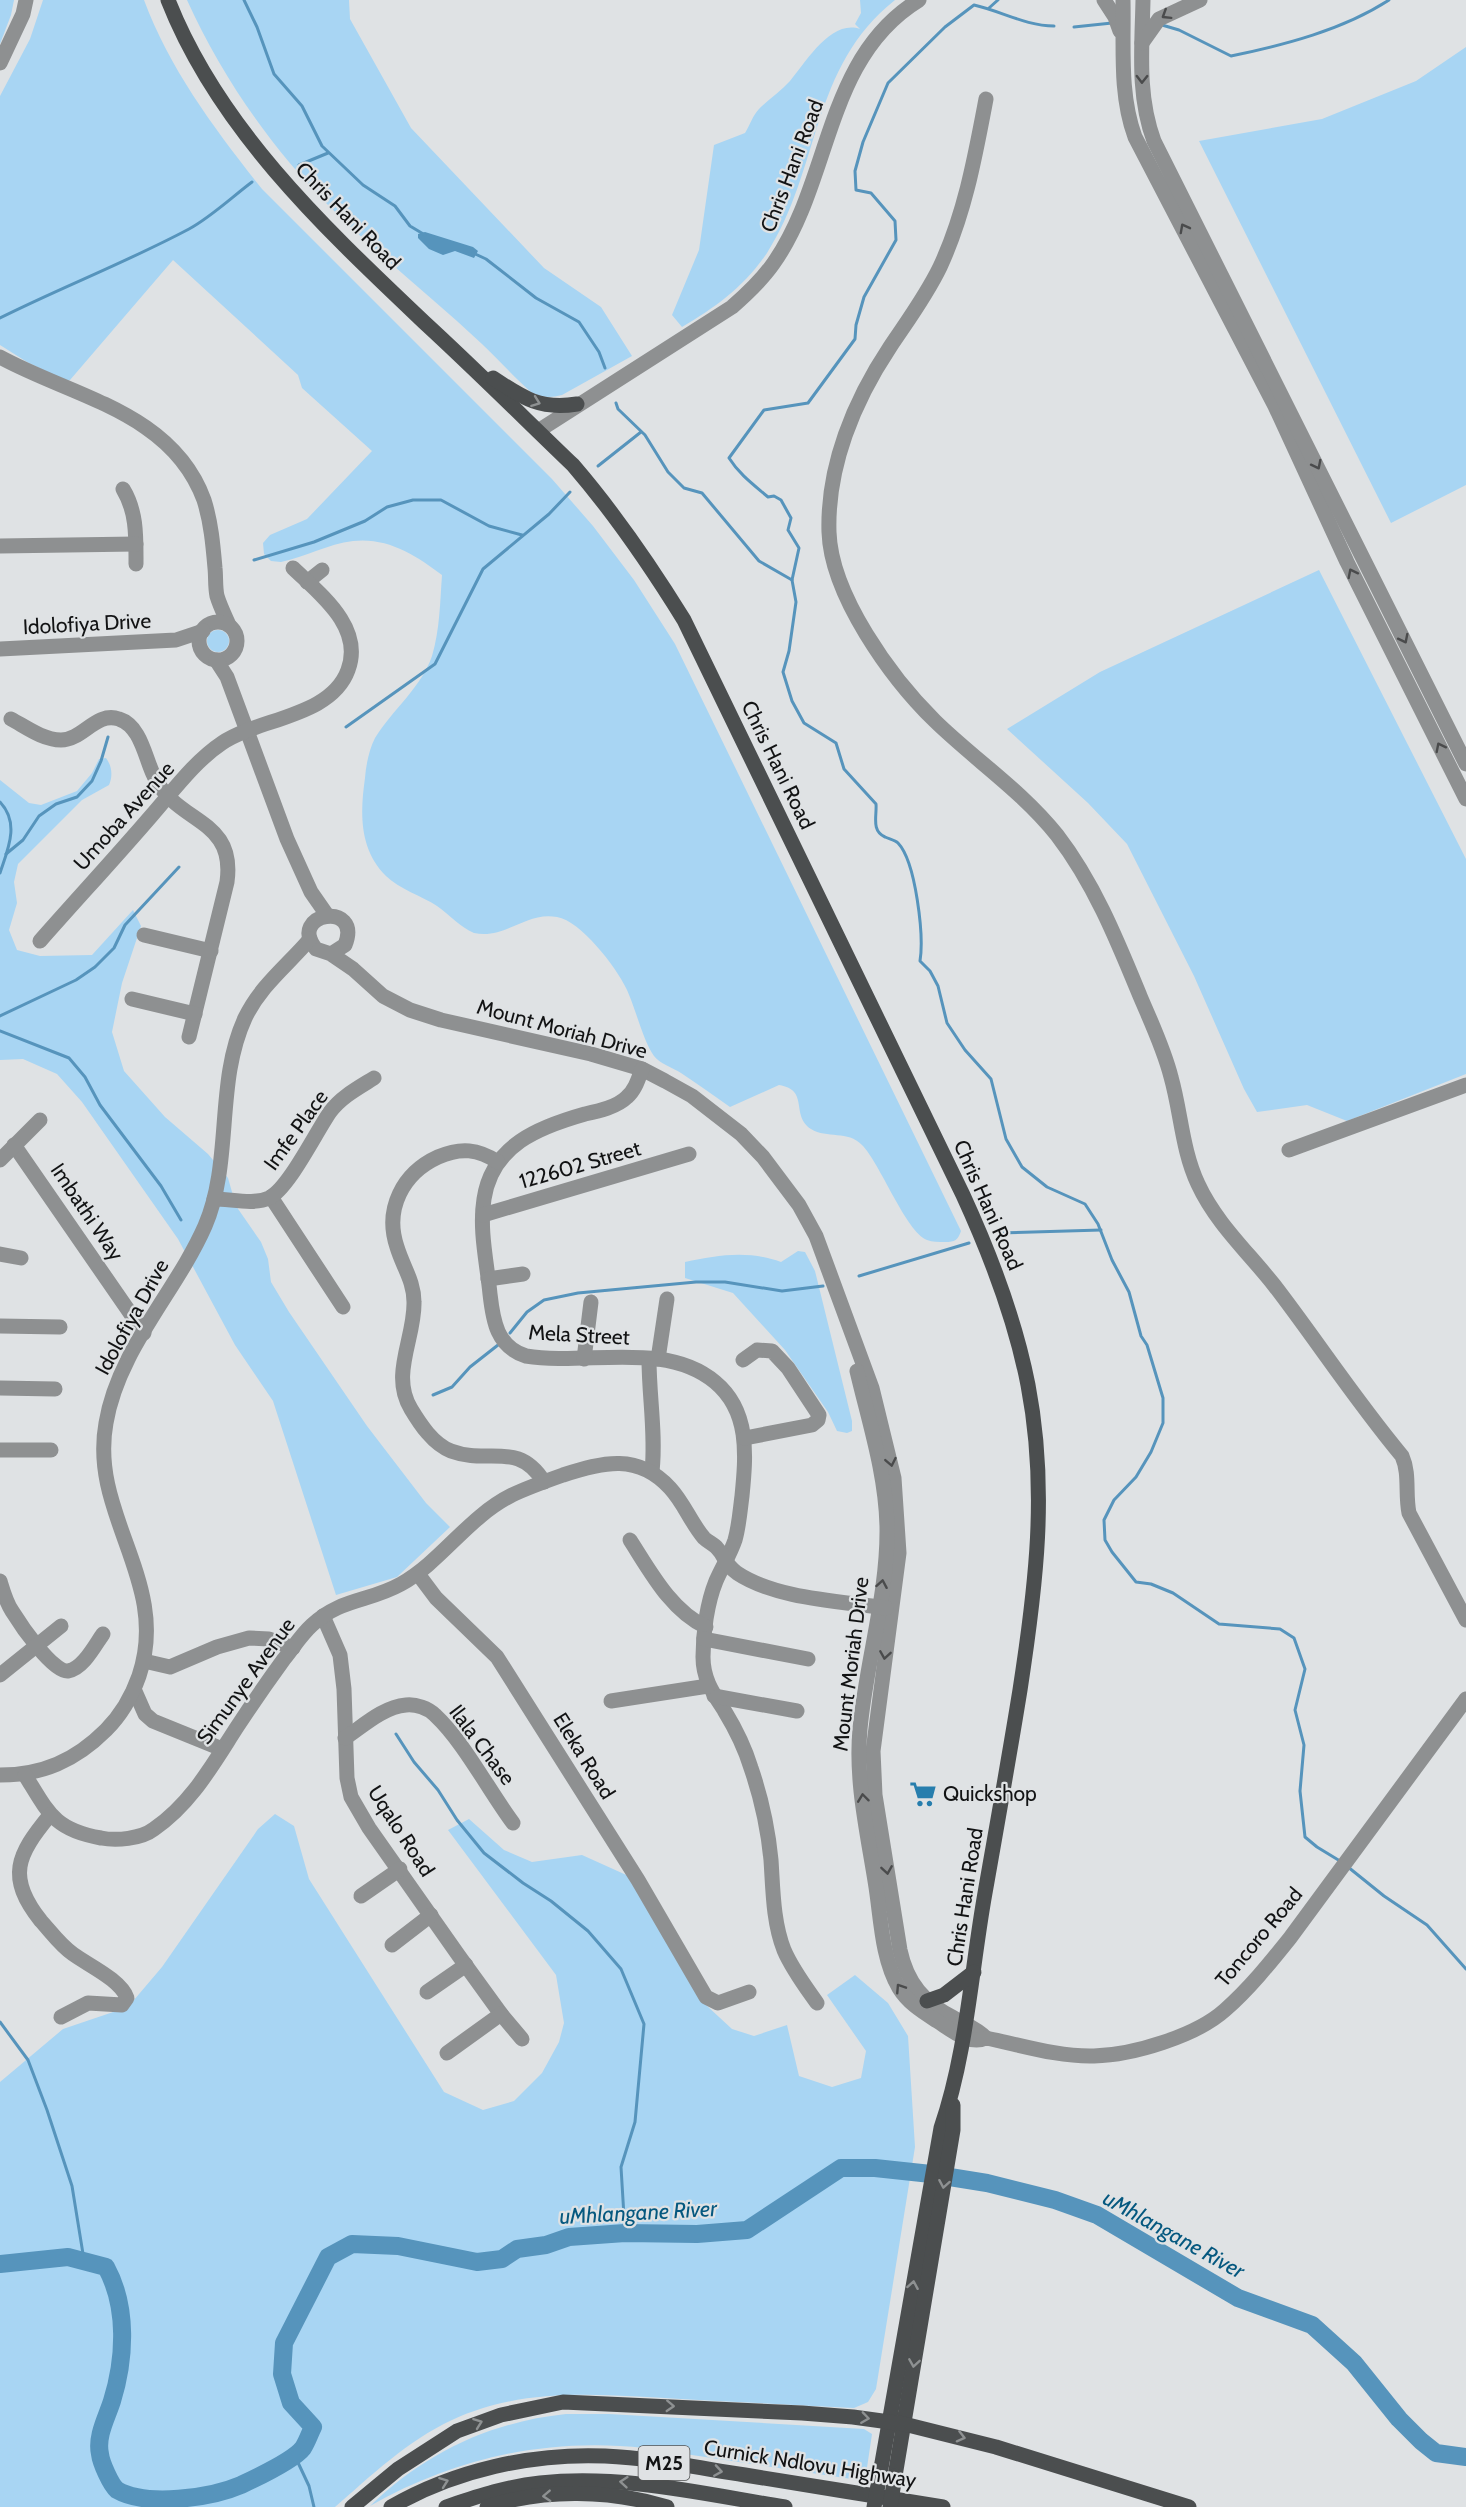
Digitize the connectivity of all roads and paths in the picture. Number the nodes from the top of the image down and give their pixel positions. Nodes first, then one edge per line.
1 (26, 0) edge
2 (168, 0) edge
3 (919, 0) edge
4 (1104, 0) edge
5 (1123, 0) edge
6 (1143, 0) edge
7 (1200, 0) edge
8 (1124, 42) junction
9 (1142, 43) junction
10 (0, 63) edge
11 (986, 99) dead end
12 (0, 357) edge
13 (467, 362) junction
14 (577, 404) junction
15 (538, 431) junction
16 (123, 489) dead end
17 (136, 544) junction
18 (0, 546) edge
19 (136, 564) dead end
20 (293, 568) dead end
21 (322, 570) dead end
22 (308, 582) junction
23 (217, 595) junction
24 (229, 625) junction
25 (204, 629) junction
26 (176, 640) junction
27 (201, 648) junction
28 (0, 649) edge
29 (221, 659) junction
30 (11, 719) dead end
31 (248, 731) junction
32 (1466, 764) edge
33 (168, 797) junction
34 (1466, 799) edge
35 (322, 918) junction
36 (144, 935) dead end
37 (310, 939) junction
38 (40, 941) dead end
39 (345, 945) junction
40 (211, 951) junction
41 (326, 953) junction
42 (294, 957) junction
43 (353, 969) junction
44 (132, 999) dead end
45 (195, 1014) junction
46 (189, 1037) dead end
47 (642, 1069) junction
48 (374, 1078) dead end
49 (1466, 1085) edge
50 (40, 1120) dead end
51 (14, 1145) junction
52 (1289, 1150) dead end
53 (689, 1154) dead end
54 (0, 1160) edge
55 (498, 1162) junction
56 (271, 1197) junction
57 (214, 1198) junction
58 (483, 1215) junction
59 (0, 1254) edge
60 (21, 1258) dead end
61 (523, 1274) dead end
62 (488, 1279) junction
63 (667, 1299) dead end
64 (591, 1302) dead end
65 (343, 1307) dead end
66 (0, 1326) edge
67 (60, 1327) dead end
68 (144, 1332) junction
69 (584, 1359) junction
70 (653, 1359) junction
71 (743, 1360) dead end
72 (0, 1388) edge
73 (55, 1389) dead end
74 (745, 1438) junction
75 (0, 1450) edge
76 (51, 1450) dead end
77 (652, 1472) junction
78 (544, 1482) junction
79 (630, 1540) dead end
80 (725, 1564) junction
81 (418, 1574) junction
82 (0, 1581) edge
83 (885, 1608) junction
84 (323, 1616) junction
85 (1466, 1620) edge
86 (61, 1626) dead end
87 (705, 1633) junction
88 (103, 1634) dead end
89 (37, 1646) junction
90 (293, 1648) junction
91 (808, 1659) dead end
92 (144, 1661) junction
93 (0, 1675) edge
94 (134, 1689) junction
95 (711, 1691) junction
96 (1466, 1699) edge
97 (611, 1701) dead end
98 (797, 1711) dead end
99 (345, 1738) junction
100 (222, 1749) junction
101 (0, 1775) edge
102 (25, 1775) junction
103 (50, 1815) junction
104 (513, 1823) dead end
105 (400, 1869) junction
106 (361, 1896) dead end
107 (431, 1915) junction
108 (392, 1945) dead end
109 (466, 1965) junction
110 (974, 1972) junction
111 (427, 1992) dead end
112 (749, 1992) dead end
113 (927, 2001) junction
114 (817, 2003) dead end
115 (501, 2014) junction
116 (61, 2017) dead end
117 (964, 2030) junction
118 (522, 2039) dead end
119 (447, 2053) dead end
120 (902, 2387) junction
121 (888, 2422) junction
122 (904, 2424) junction
123 (352, 2507) edge
124 (391, 2507) edge
125 (446, 2507) edge
126 (487, 2507) edge
127 (667, 2507) edge
128 (785, 2507) edge
129 (874, 2507) edge
130 (890, 2507) edge
131 (943, 2507) edge
132 (1189, 2507) edge

1 - 10 street
2 - 13 main road, Chris Hani Road
3 - 14 street, Chris Hani Road
4 - 8 street
5 - 8 street
6 - 9 street
7 -> 9 street
34 -> 8 street
9 -> 32 street
11 - 85 street
12 - 23 street, Mount Moriah Drive
13 -> 14 main road
13 - 15 main road, Chris Hani Road
14 - 15 street, Chris Hani Road
15 - 110 main road, Chris Hani Road
16 - 17 street
17 - 18 street
17 - 19 street
20 - 22 street, Umoba Avenue
21 - 22 street
22 - 31 street, Umoba Avenue
23 - 24 street, Mount Moriah Drive
23 - 25 street, Mount Moriah Drive
24 - 25 street
24 - 29 street, Mount Moriah Drive
25 - 26 street, Idolofiya Drive
25 - 27 street, Mount Moriah Drive
26 - 27 street, Idolofiya Drive
26 - 28 street, Idolofiya Drive
27 - 29 street
29 - 31 street, Mount Moriah Drive
30 - 33 street
31 - 33 street, Umoba Avenue
31 - 35 street, Mount Moriah Drive
33 - 38 street, Umoba Avenue
33 - 40 street
35 - 37 street
35 - 39 street, Mount Moriah Drive
36 - 40 street
37 - 41 street, Mount Moriah Drive
37 - 42 street, Idolofiya Drive
39 - 41 street
39 - 43 street, Mount Moriah Drive
40 - 45 street
41 - 42 street
41 - 43 street, Mount Moriah Drive
42 - 57 street, Idolofiya Drive
43 - 47 street, Mount Moriah Drive
44 - 45 street
45 - 46 street
47 - 55 street, Mela Street
47 - 83 street, Mount Moriah Drive
48 - 56 street, Imfe Place
49 - 52 street
50 - 51 street
51 - 54 street
51 - 68 street, Imbathi Way
53 - 58 street, 122602 Street
55 - 58 street, Mela Street
55 - 78 street
56 - 57 street, Imfe Place
56 - 65 street
57 - 68 street, Idolofiya Drive
58 - 62 street, Mela Street
59 - 60 street
61 - 62 street
62 - 69 street, Mela Street
63 - 70 street
64 - 69 street
66 - 67 street
68 - 92 street, Idolofiya Drive
69 - 70 street, Mela Street
70 - 74 street, Mela Street
70 - 77 street
71 - 74 street
72 - 73 street
74 - 80 street, Mela Street
75 - 76 street
77 - 78 street, Simunye Avenue
77 - 80 street, Simunye Avenue
78 - 81 street, Simunye Avenue
79 - 87 street
80 - 83 street, Simunye Avenue
80 - 87 street, Mela Street
81 - 84 street, Simunye Avenue
81 - 112 street, Eleka Road
82 - 89 street
83 -> 113 street, Mount Moriah Drive
117 -> 83 street, Mount Moriah Drive
84 - 90 street, Simunye Avenue
84 - 99 street, Uqalo Road
86 - 89 street
87 - 91 street
87 - 95 street, Mela Street
88 - 89 street
89 - 93 street
90 - 92 street
90 - 100 street, Simunye Avenue
92 - 94 street, Idolofiya Drive
94 - 100 street
94 - 102 street, Idolofiya Drive
95 - 97 street
95 - 98 street
95 - 114 street
96 - 117 street, Toncoro Road
99 - 104 street, Ilala Chase
99 - 105 street, Uqalo Road
100 - 103 street, Simunye Avenue
101 - 102 street, Idolofiya Drive
102 - 103 street, Simunye Avenue
103 - 116 street
105 - 106 street
105 - 107 street, Uqalo Road
107 - 108 street
107 - 109 street, Uqalo Road
109 - 111 street
109 - 115 street, Uqalo Road
110 - 113 main road
110 - 117 main road, Chris Hani Road
113 - 117 street, Mount Moriah Drive
115 - 118 street, Uqalo Road
115 - 119 street
117 - 120 main road, Chris Hani Road
120 - 121 main road, Chris Hani Road
120 - 122 main road, Chris Hani Road
121 - 122 main road
123 -> 121 main road
121 - 129 main road, Chris Hani Road, bridge
122 - 130 main road, Chris Hani Road, bridge
122 -> 132 main road
124 -> 131 main road, Curnick Ndlovu Highway / M25
128 -> 125 main road, M25
127 -> 126 main road

